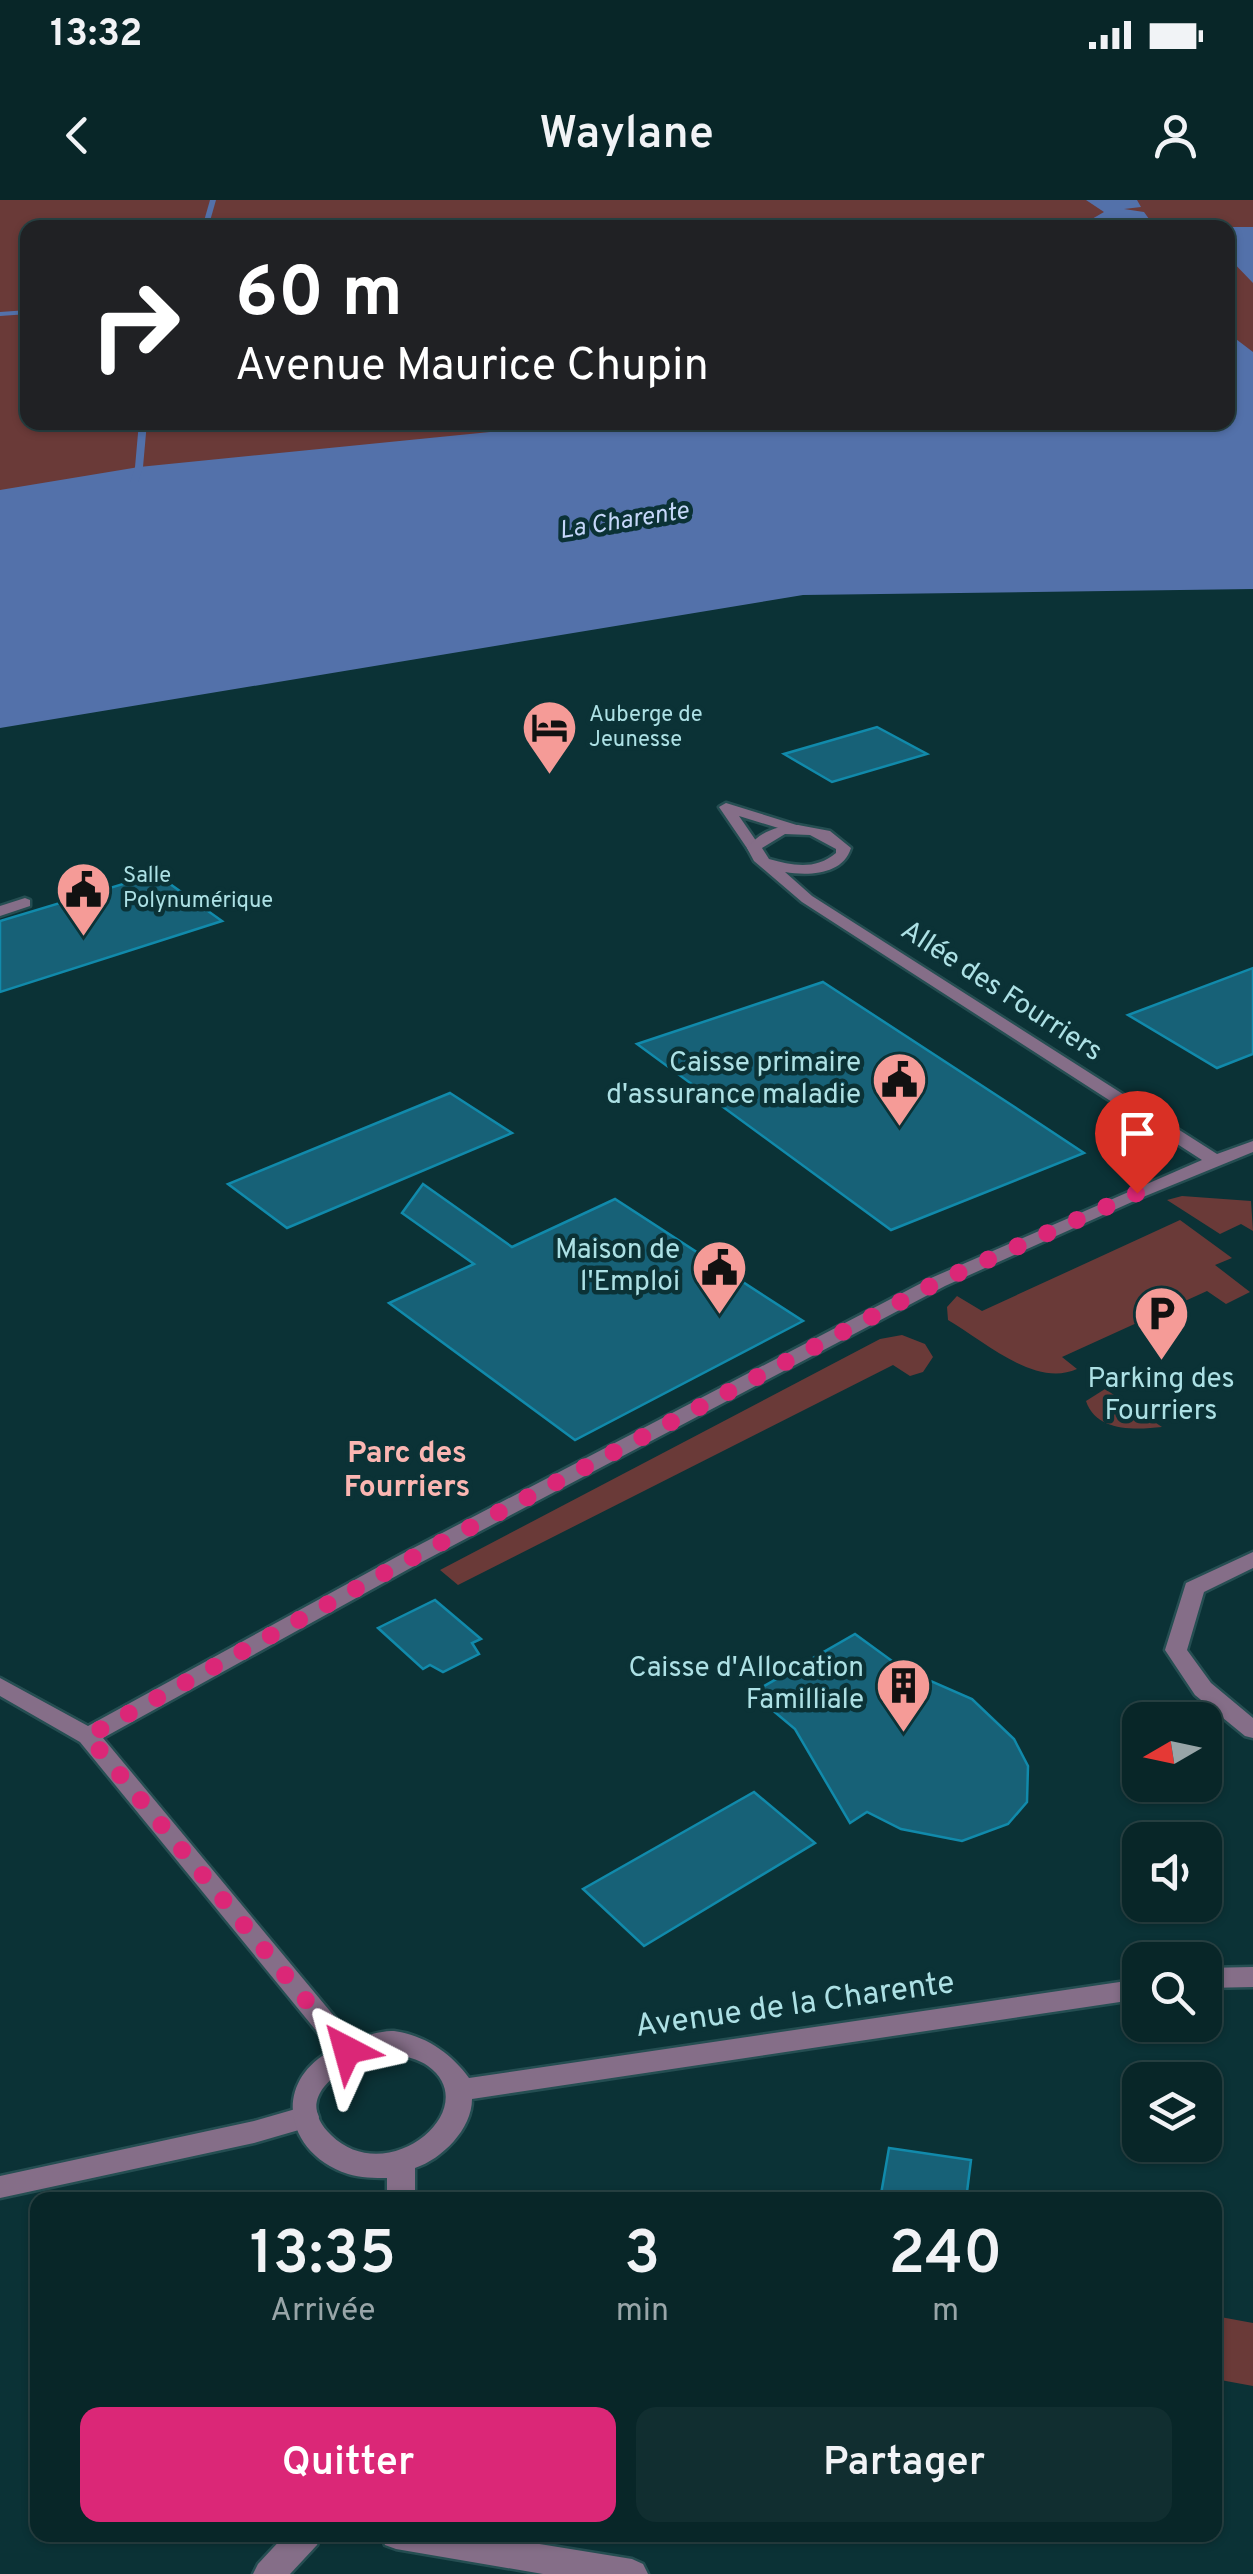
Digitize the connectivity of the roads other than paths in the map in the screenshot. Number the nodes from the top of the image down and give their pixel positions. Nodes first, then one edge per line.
1 (798, 830) junction
2 (754, 848) junction
3 (767, 863) junction
4 (832, 864) junction
5 (807, 899) junction
6 (25, 902) dead end
7 (0, 912) edge
8 (1253, 1146) edge
9 (1216, 1161) junction
10 (1253, 1559) edge
11 (0, 1686) edge
12 (1253, 1730) edge
13 (88, 1736) junction
14 (1253, 1977) edge
15 (1222, 1978) edge
16 (1122, 1993) edge
17 (347, 2050) junction
18 (459, 2090) junction
19 (306, 2117) junction
20 (401, 2164) junction
21 (0, 2187) edge
22 (401, 2192) edge
23 (299, 2542) edge
24 (438, 2542) edge
25 (269, 2574) edge
26 (632, 2574) edge

1 - 2 street
1 - 2 street, Allée des Fourriers
1 - 4 street
2 - 3 street, Allée des Fourriers
3 - 4 street
3 - 5 street, Allée des Fourriers
4 - 5 street
5 - 9 street, Allée des Fourriers
6 - 7 street
8 - 9 street
9 - 13 street
10 - 12 street
11 - 13 street
13 - 17 street
14 - 15 street
16 - 18 street, Avenue de la Charente
17 - 18 street
17 - 19 street
18 - 20 street
19 - 20 street
19 - 21 street
20 - 22 street
23 - 25 street
24 - 26 street

